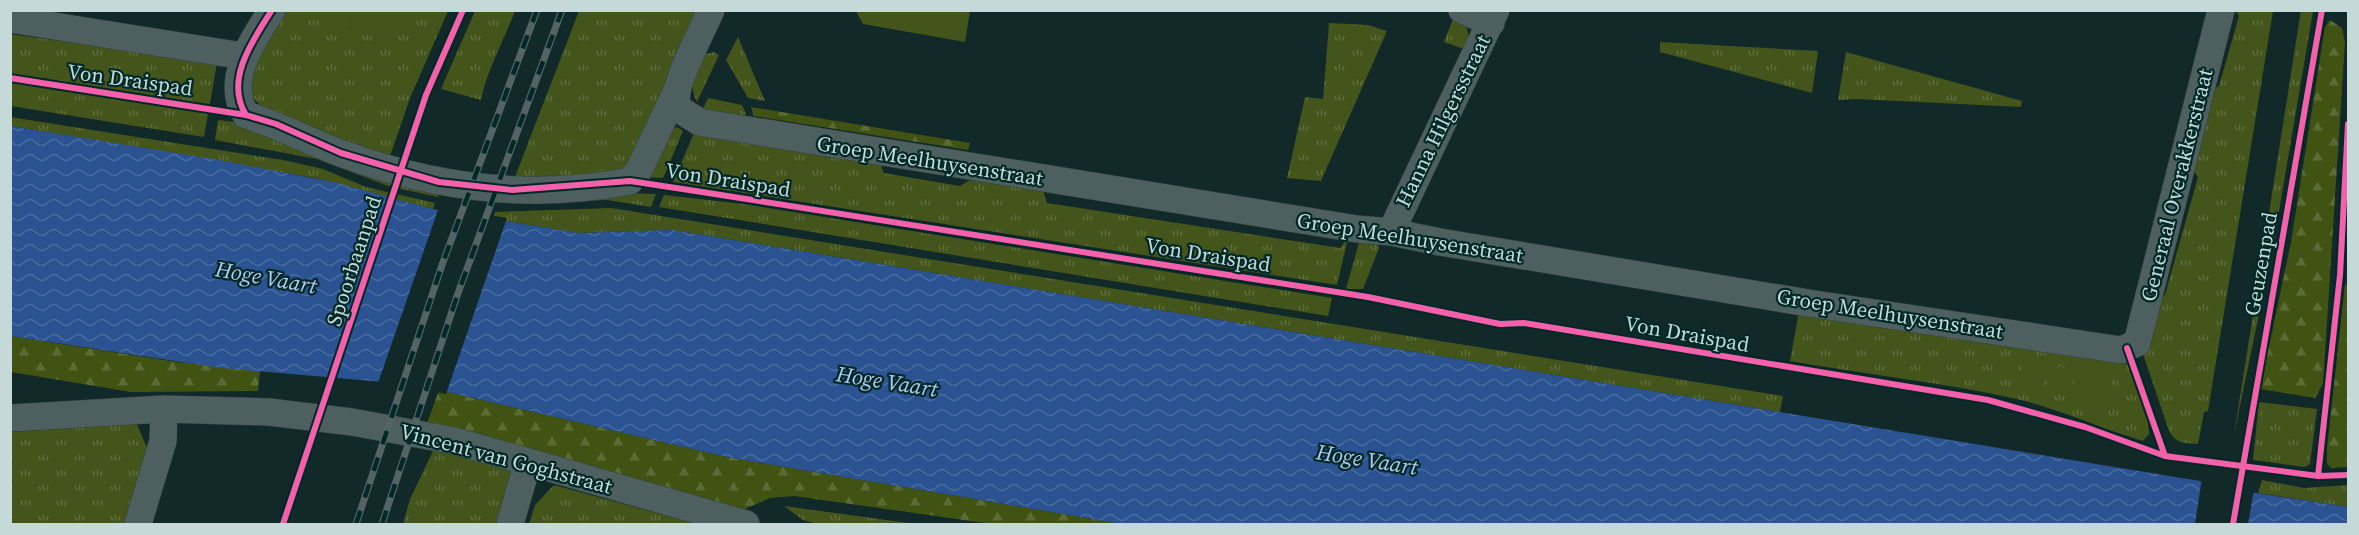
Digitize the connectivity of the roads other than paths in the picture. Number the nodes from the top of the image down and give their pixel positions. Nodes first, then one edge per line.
1 (272, 10) edge
2 (711, 10) edge
3 (1462, 10) edge
4 (2221, 10) edge
5 (1493, 16) edge
6 (10, 19) edge
7 (243, 56) junction
8 (677, 90) junction
9 (1391, 231) junction
10 (2121, 350) joint
11 (164, 409) junction
12 (10, 418) edge
13 (528, 462) junction
14 (138, 525) edge
15 (510, 525) edge
16 (746, 525) edge

1 - 7 street
2 - 8 street
3 - 5 street
4 - 10 street, Generaal Overakkerstraat
5 - 9 street, Hanna Hilgersstraat
6 - 7 street
7 - 8 street, Von Draispad
8 - 9 street, Groep Meelhuysenstraat
9 - 10 street, Groep Meelhuysenstraat
11 - 12 street, Vincent van Goghstraat
11 - 13 street, Vincent van Goghstraat
11 - 14 street
13 - 15 street
13 - 16 street, Vincent van Goghstraat

